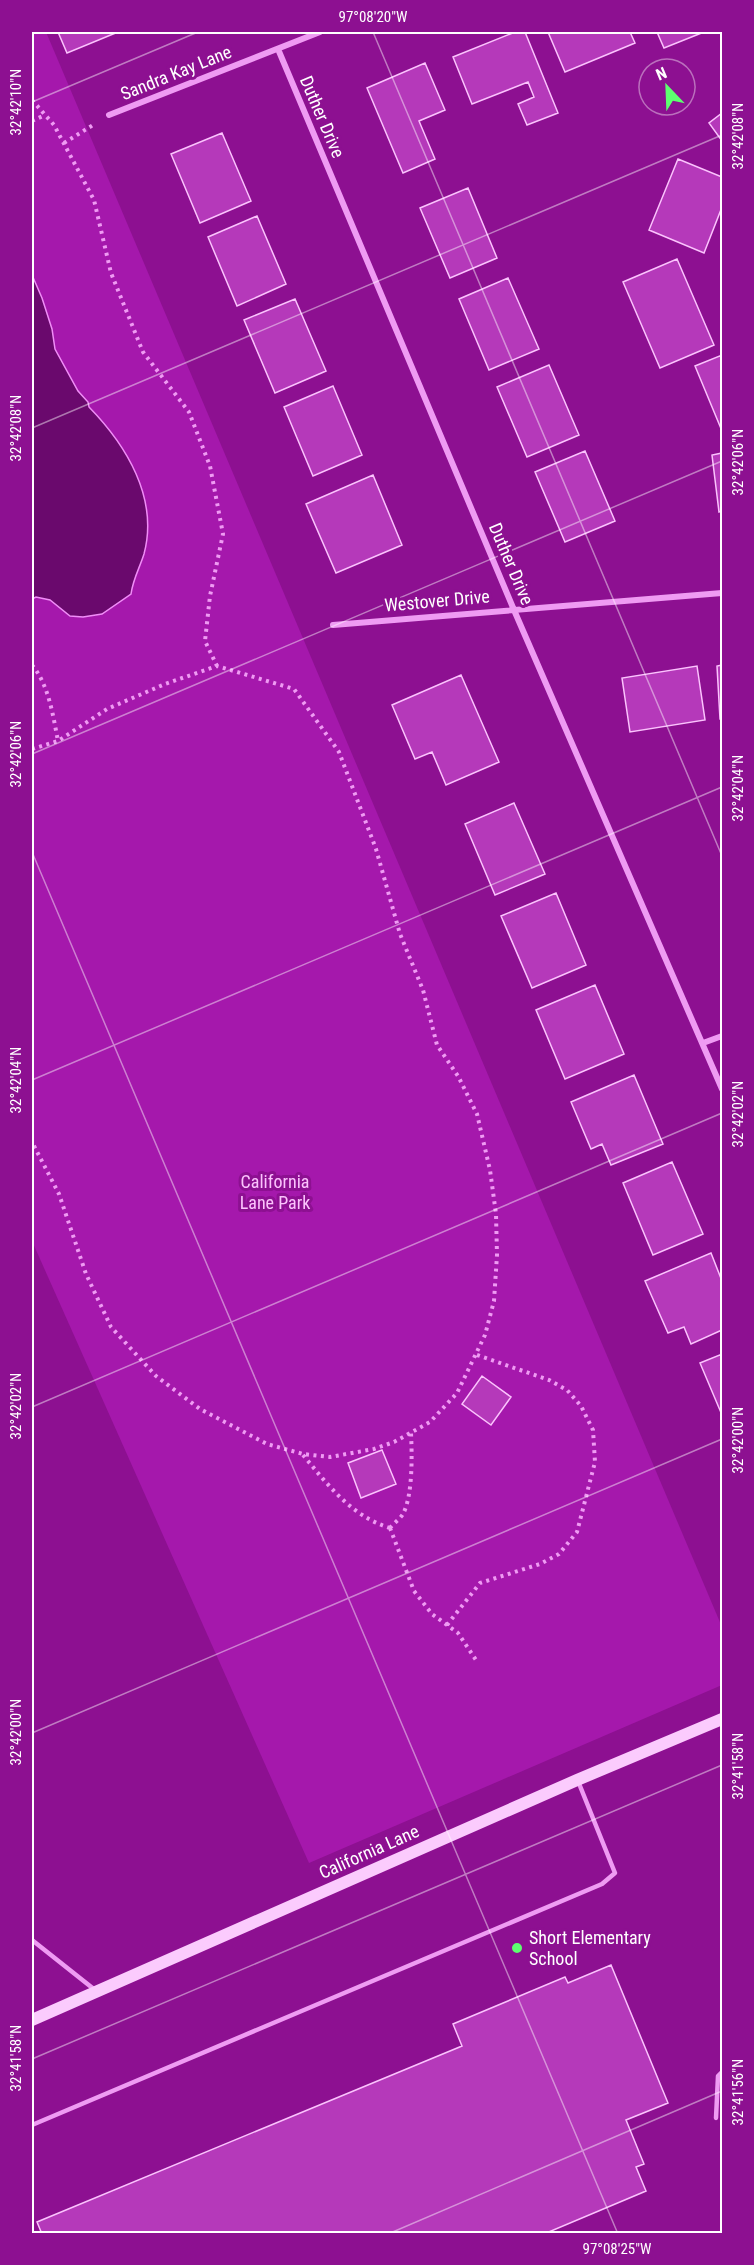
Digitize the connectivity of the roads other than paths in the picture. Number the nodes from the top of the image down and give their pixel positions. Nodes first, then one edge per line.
1 (320, 32) edge
2 (278, 49) junction
3 (109, 115) road end
4 (723, 593) edge
5 (514, 610) junction
6 (333, 626) dead end
7 (723, 1036) edge
8 (703, 1043) junction
9 (723, 1089) edge
10 (723, 1719) edge
11 (577, 1780) junction
12 (32, 1940) edge
13 (97, 1991) junction
14 (32, 2020) edge
15 (723, 2072) edge
16 (716, 2118) dead end
17 (32, 2125) edge

1 - 2 street, Sandra Kay Lane
2 - 3 street, Sandra Kay Lane
2 - 5 street, Duther Drive
4 - 5 street, Westover Drive
5 - 6 street, Westover Drive
5 - 8 street, Duther Drive
7 - 8 street
8 - 9 street, Duther Drive
10 - 11 street, California Lane
11 - 13 street, California Lane
11 - 17 lane
12 - 13 lane
13 - 14 street, California Lane
15 - 16 lane

